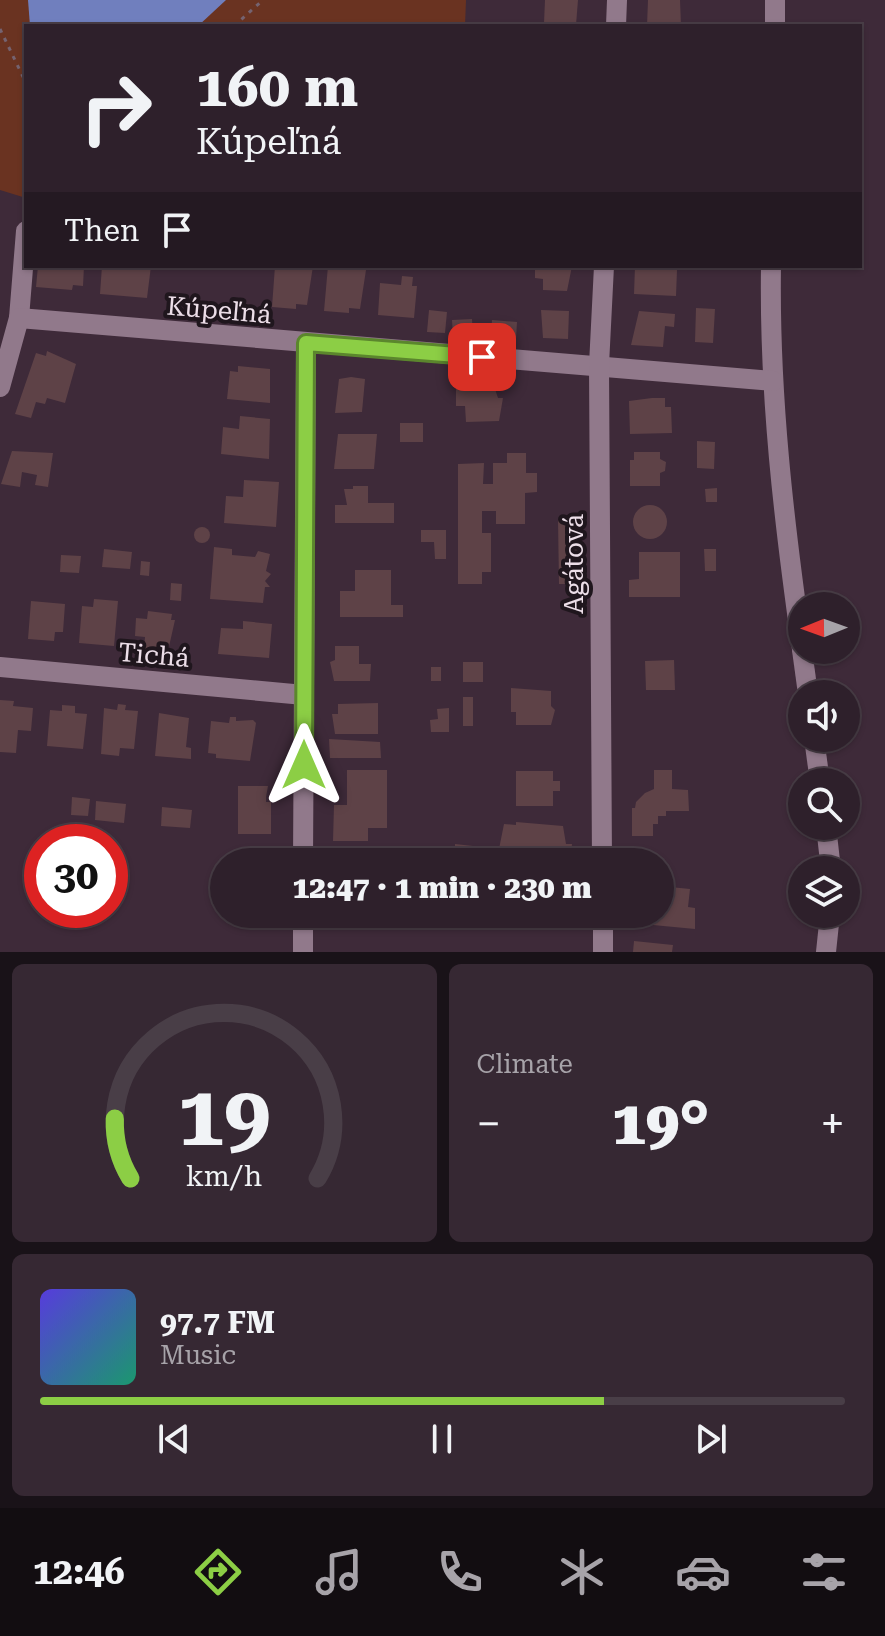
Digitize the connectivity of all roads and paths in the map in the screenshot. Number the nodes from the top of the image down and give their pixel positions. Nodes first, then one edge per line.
1 (263, 0) edge
2 (617, 0) edge
3 (775, 0) edge
4 (236, 24) edge
5 (616, 24) edge
6 (775, 24) edge
7 (0, 29) edge
8 (24, 79) edge
9 (24, 256) edge
10 (604, 268) edge
11 (771, 268) edge
12 (19, 318) junction
13 (306, 343) junction
14 (599, 365) junction
15 (773, 381) junction
16 (0, 387) edge
17 (795, 592) edge
18 (0, 667) edge
19 (304, 695) junction
20 (303, 848) edge
21 (602, 848) edge
22 (303, 928) edge
23 (603, 928) edge
24 (829, 928) edge
25 (303, 952) edge
26 (603, 952) edge
27 (826, 952) edge

1 - 4 path
2 - 5 street
3 - 6 street
7 - 8 path
9 - 12 street
10 - 14 street, Agátová
11 - 15 street
12 - 13 street, Kúpeľná
12 - 16 street
13 - 14 street, Kúpeľná
13 - 19 street
14 - 15 street, Kúpeľná
14 - 21 street, Agátová
15 - 17 street
18 - 19 street, Tichá
19 - 20 street
22 - 25 street
23 - 26 street
24 - 27 street

